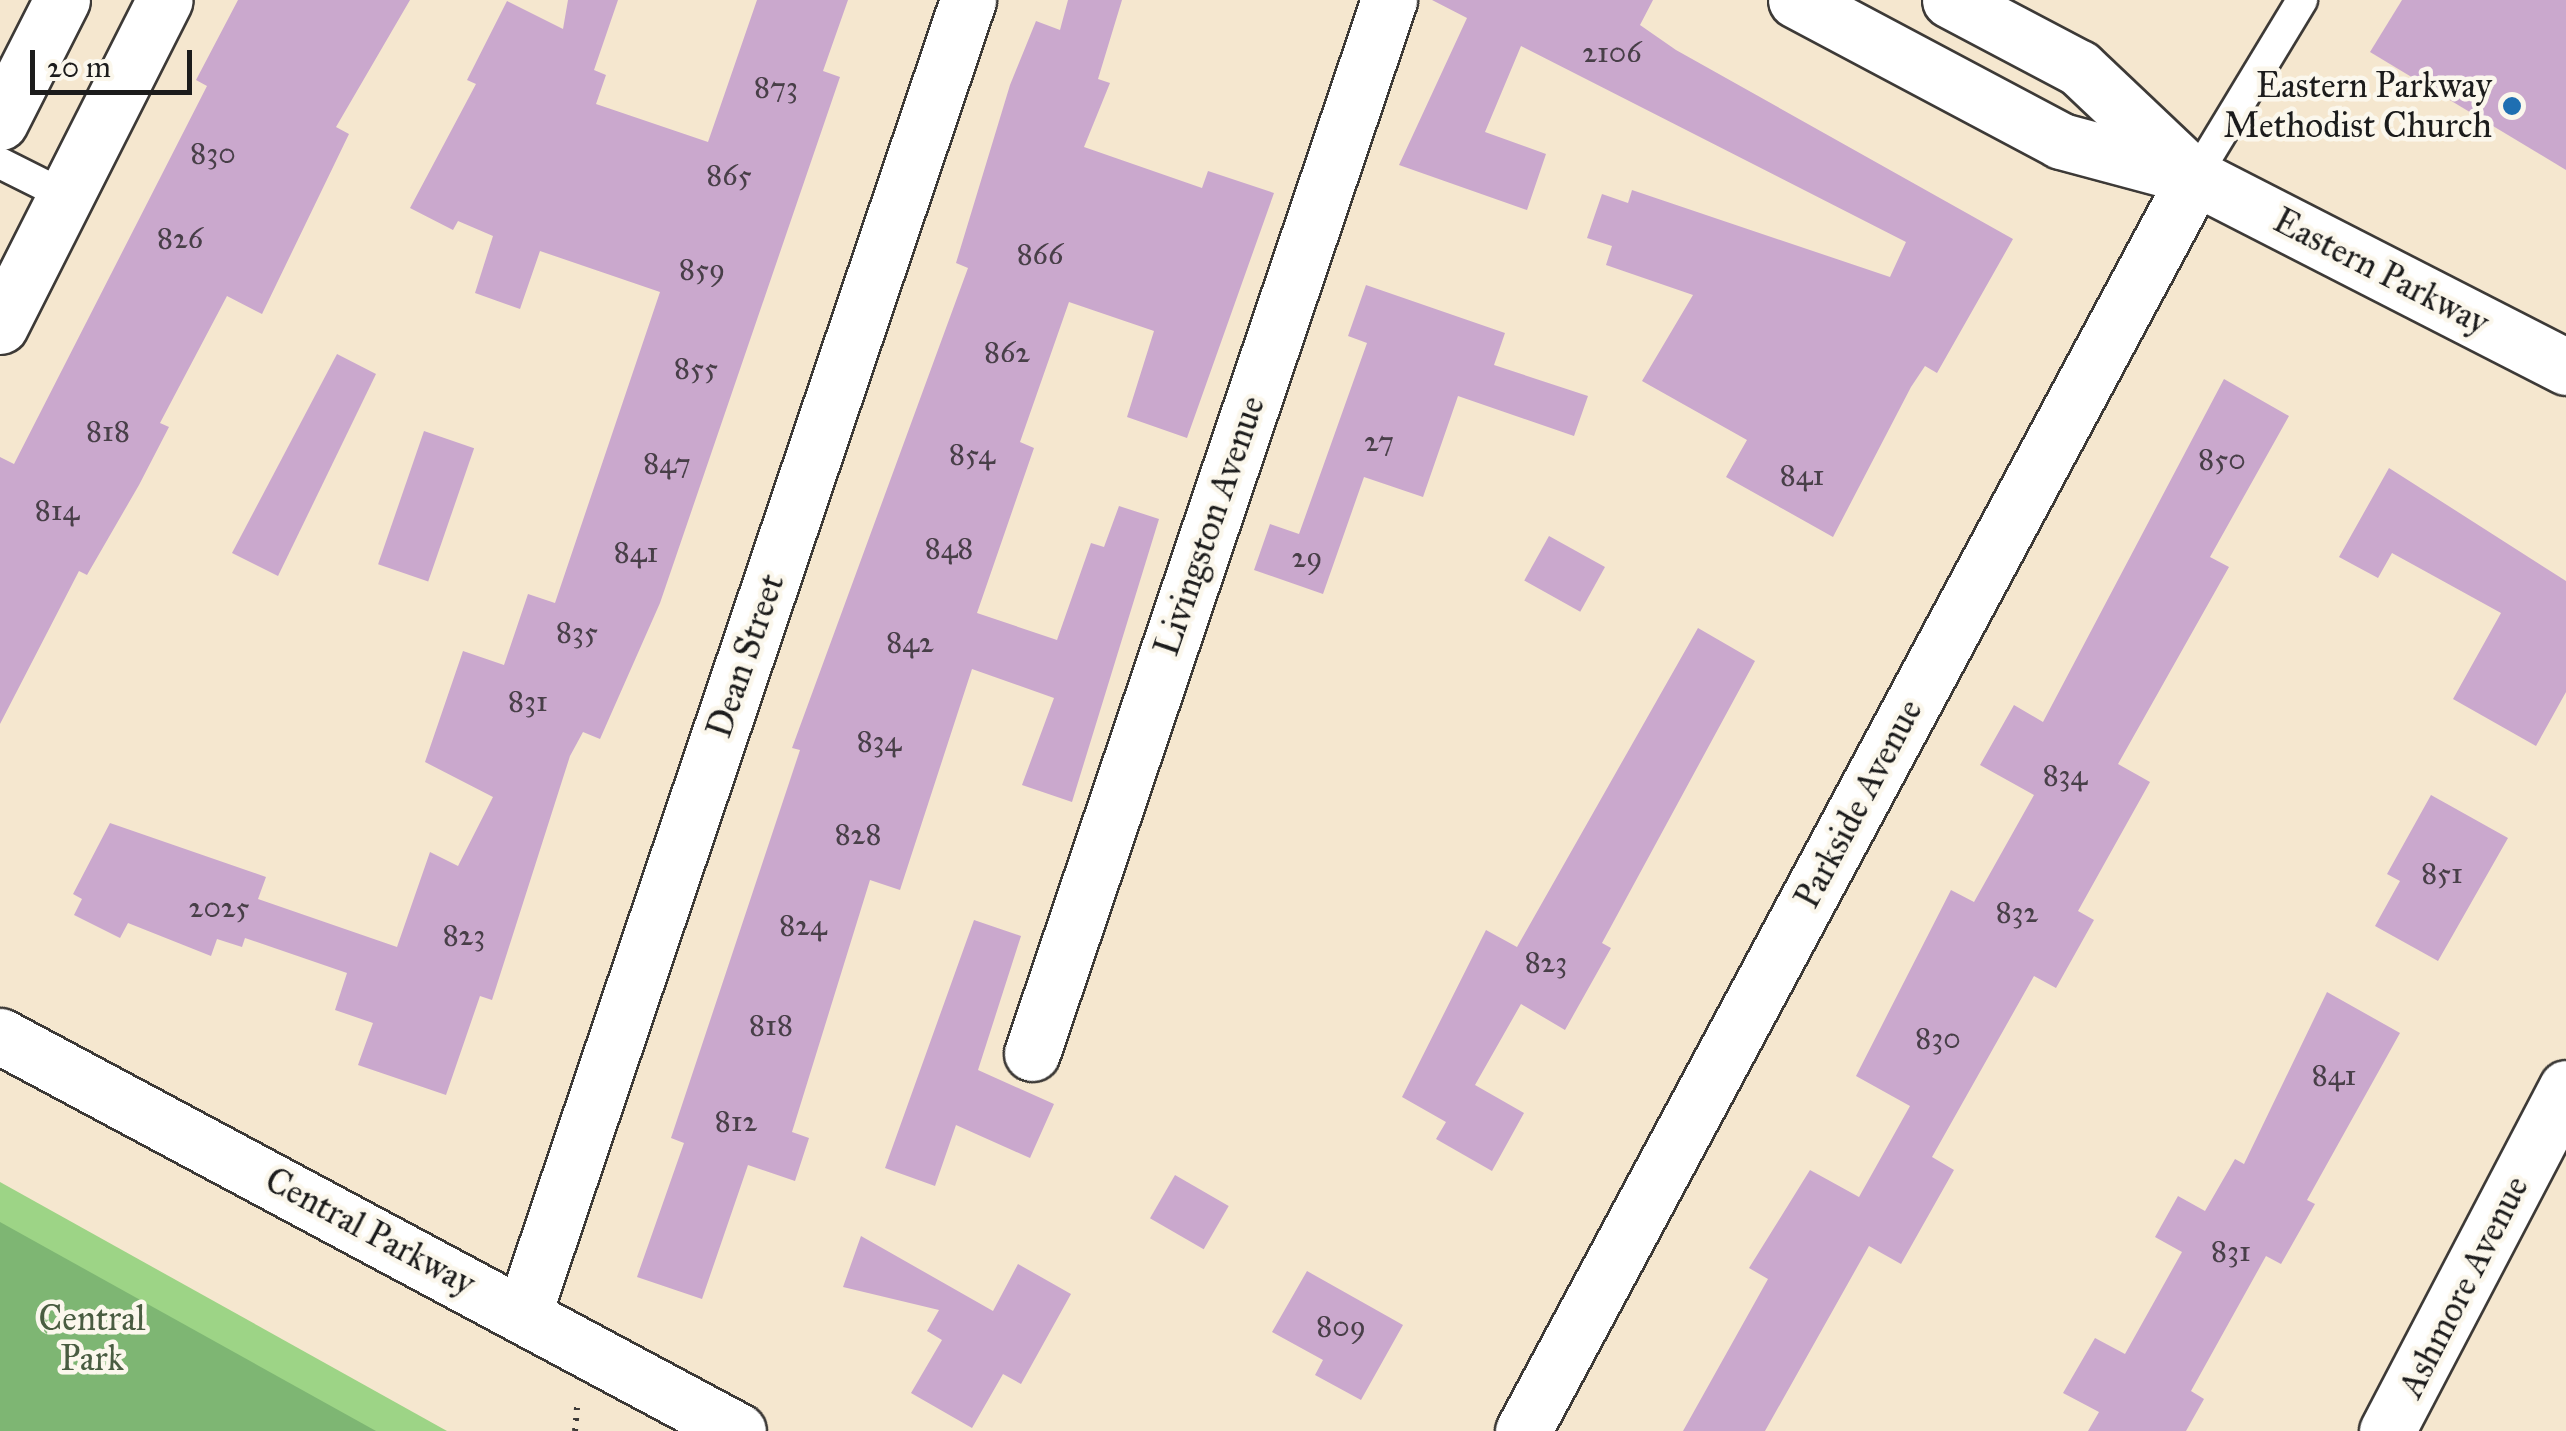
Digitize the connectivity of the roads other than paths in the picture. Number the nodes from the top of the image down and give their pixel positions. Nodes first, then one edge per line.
1 (62, 0) edge
2 (165, 0) edge
3 (968, 0) edge
4 (1388, 0) edge
5 (1796, 0) edge
6 (1950, 0) edge
7 (2302, 0) edge
8 (0, 122) edge
9 (0, 163) edge
10 (2195, 177) junction
11 (66, 196) junction
12 (0, 326) edge
13 (2566, 366) edge
14 (0, 1036) edge
15 (1032, 1053) dead end
16 (2566, 1088) edge
17 (524, 1312) junction
18 (738, 1431) edge
19 (1523, 1431) edge
20 (2387, 1431) edge

1 - 8 street
2 - 11 street
3 - 17 street, Dean Street
4 - 15 street, Livingston Avenue
5 - 10 street, Eastern Parkway
6 - 10 street, Eastern Parkway
7 - 10 lane
9 - 11 lane
10 - 13 street, Eastern Parkway
10 - 19 street, Parkside Avenue
11 - 12 street
14 - 17 street, Central Parkway
16 - 20 street, Ashmore Avenue
17 - 18 street, Central Parkway

